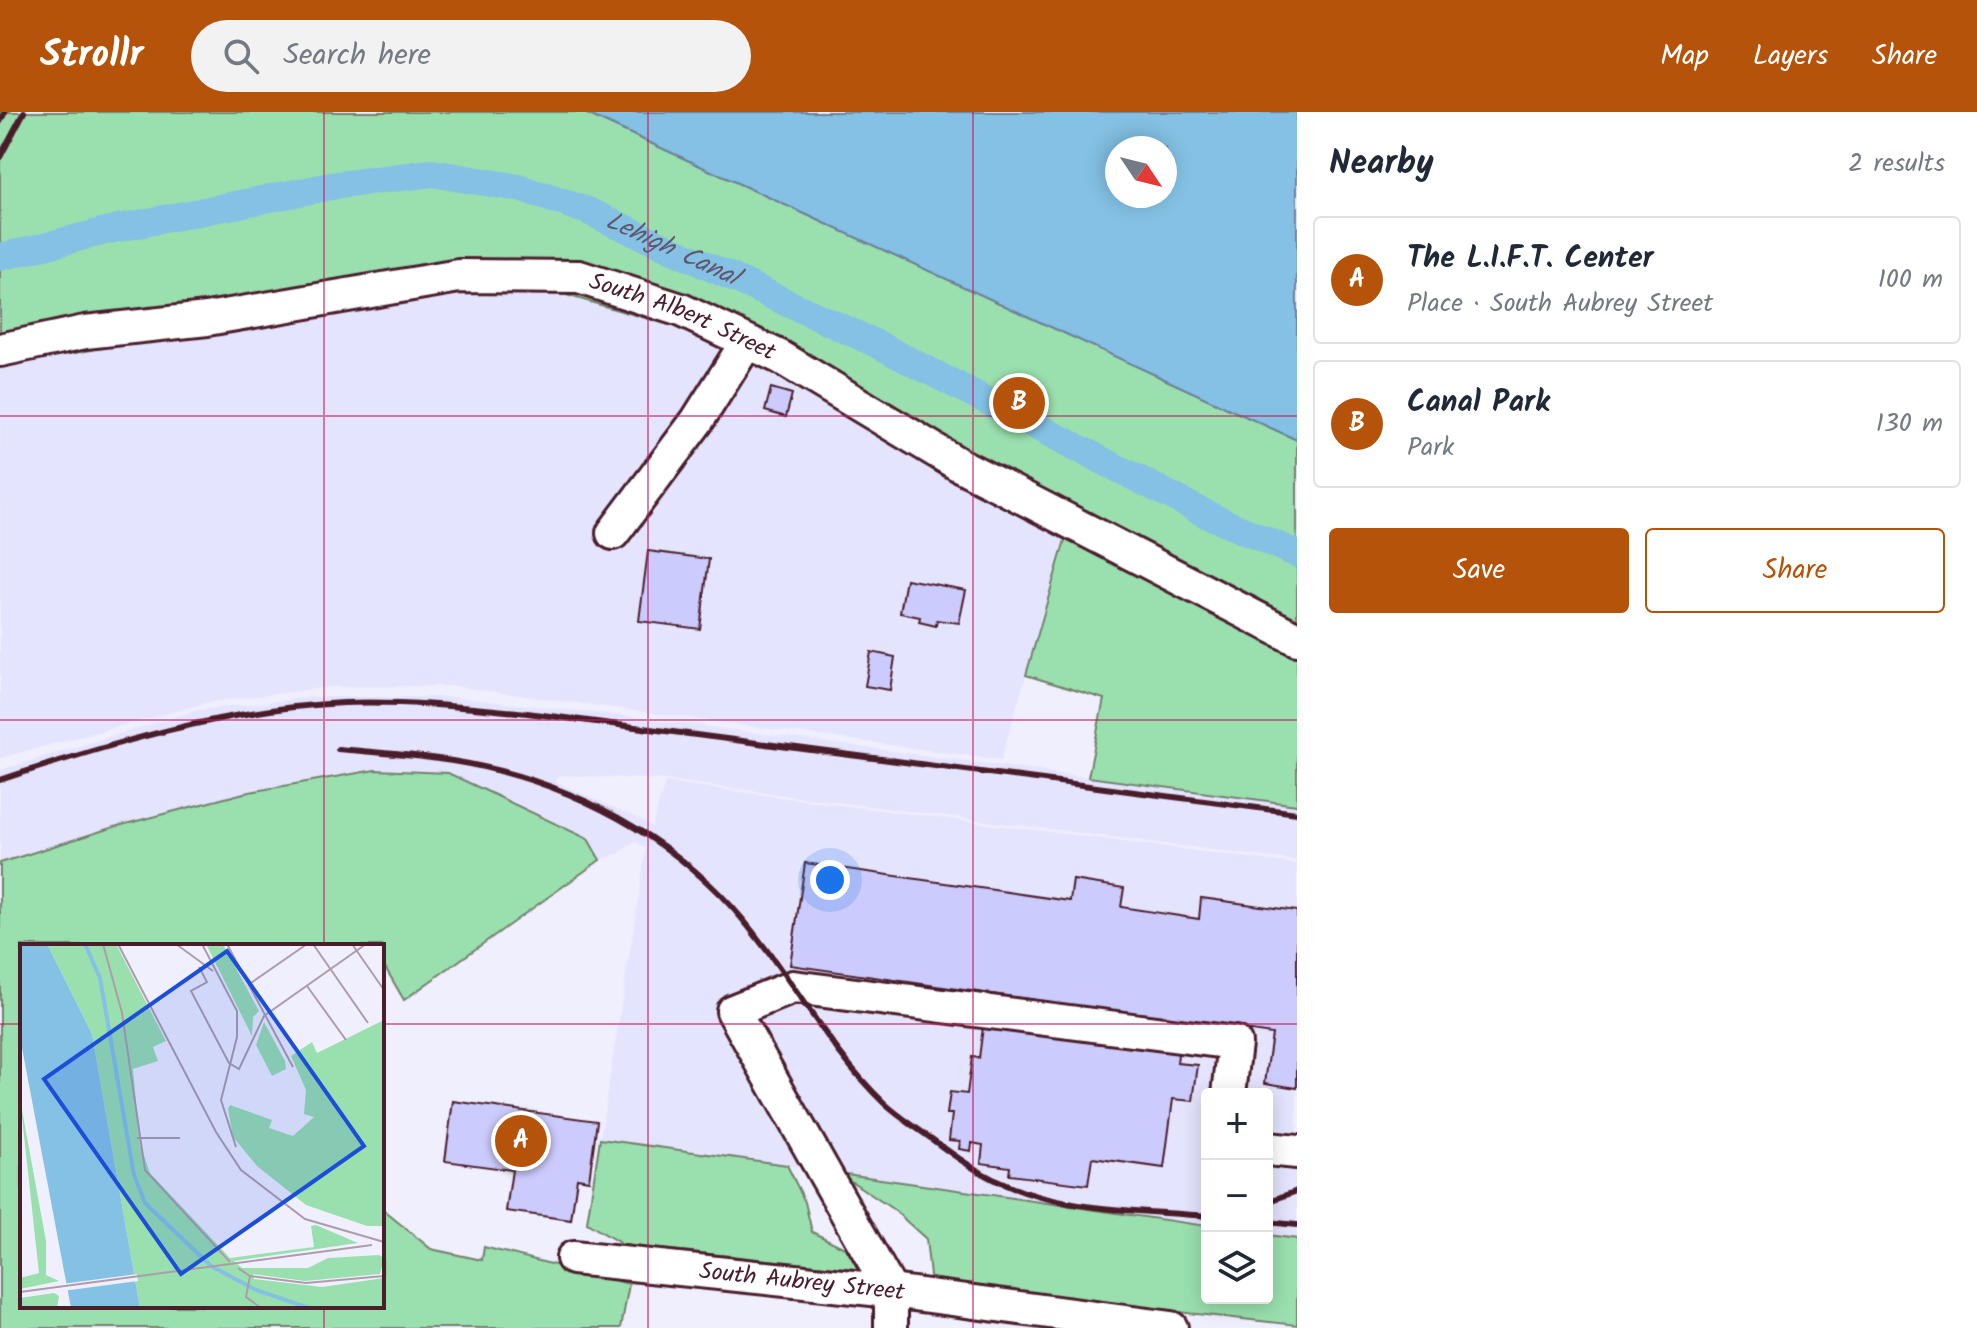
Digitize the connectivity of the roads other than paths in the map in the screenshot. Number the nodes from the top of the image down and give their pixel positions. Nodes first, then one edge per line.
1 (747, 342) junction
2 (0, 350) edge
3 (613, 533) dead end
4 (1297, 639) edge
5 (1230, 1088) edge
6 (1273, 1150) edge
7 (1297, 1152) edge
8 (573, 1258) dead end
9 (891, 1291) junction
10 (1080, 1323) edge
11 (891, 1328) edge
12 (1171, 1328) edge

1 - 2 street, South Albert Street
1 - 3 street
1 - 4 street, South Albert Street
5 - 9 street
6 - 7 street
8 - 9 street, South Aubrey Street
9 - 10 street, South Aubrey Street
9 - 11 street
10 - 12 street, South Aubrey Street

